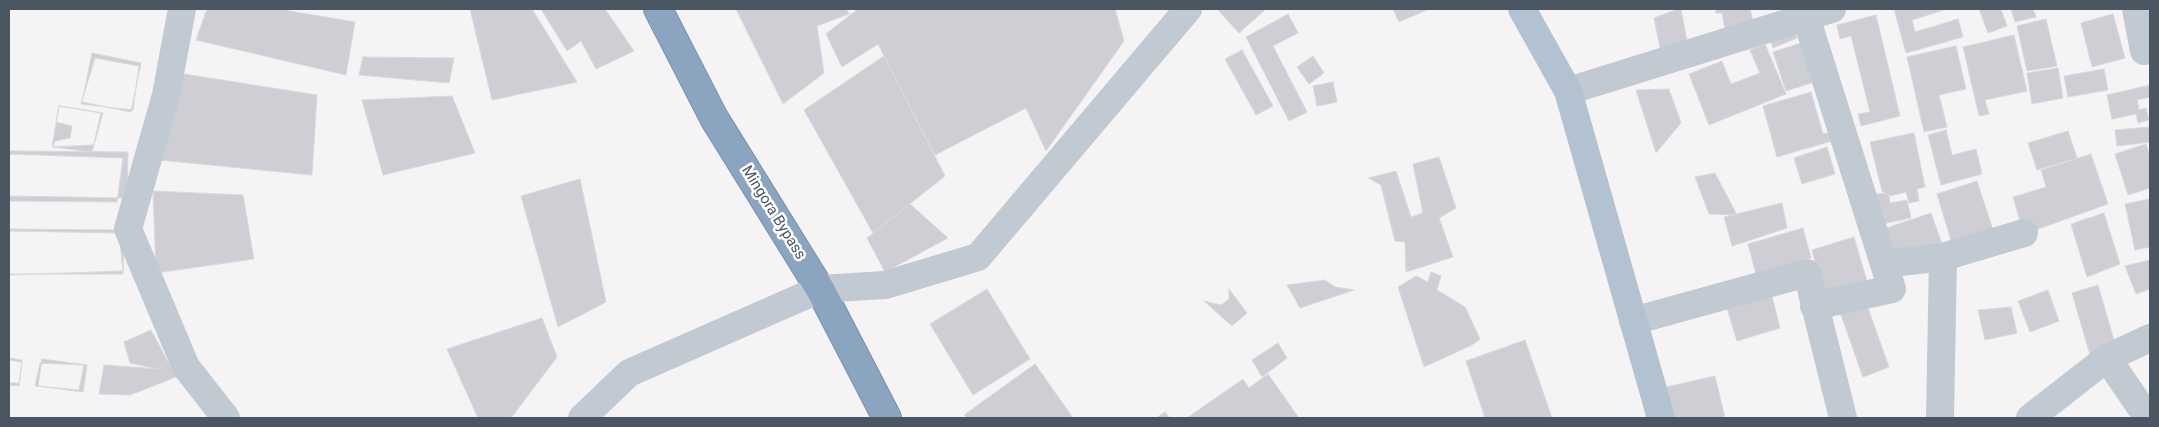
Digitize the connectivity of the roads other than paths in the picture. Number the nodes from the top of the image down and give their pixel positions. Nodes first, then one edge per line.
1 (182, 9) edge
2 (658, 9) edge
3 (1188, 9) edge
4 (1522, 9) edge
5 (1832, 9) edge
6 (2136, 9) edge
7 (1806, 17) junction
8 (2150, 50) edge
9 (1568, 90) junction
10 (2024, 233) dead end
11 (1943, 257) junction
12 (1884, 264) junction
13 (820, 290) junction
14 (1814, 306) junction
15 (1632, 321) junction
16 (2150, 338) edge
17 (2107, 358) junction
18 (226, 418) edge
19 (582, 418) edge
20 (886, 418) edge
21 (1661, 418) edge
22 (1843, 418) edge
23 (1940, 418) edge
24 (2030, 418) edge
25 (2148, 418) edge

1 - 18 street
2 - 13 highway, Mingora Bypass
3 - 13 street
4 - 9 main road
5 - 7 street
6 - 8 street
7 - 9 street
7 - 12 street
9 - 15 main road
10 - 11 street
11 - 12 street
11 - 23 street
12 - 14 street
13 - 19 street
13 - 20 highway, Mingora Bypass
14 - 15 street
14 - 22 street
15 - 21 main road
16 - 17 street
17 - 24 street
17 - 25 street

